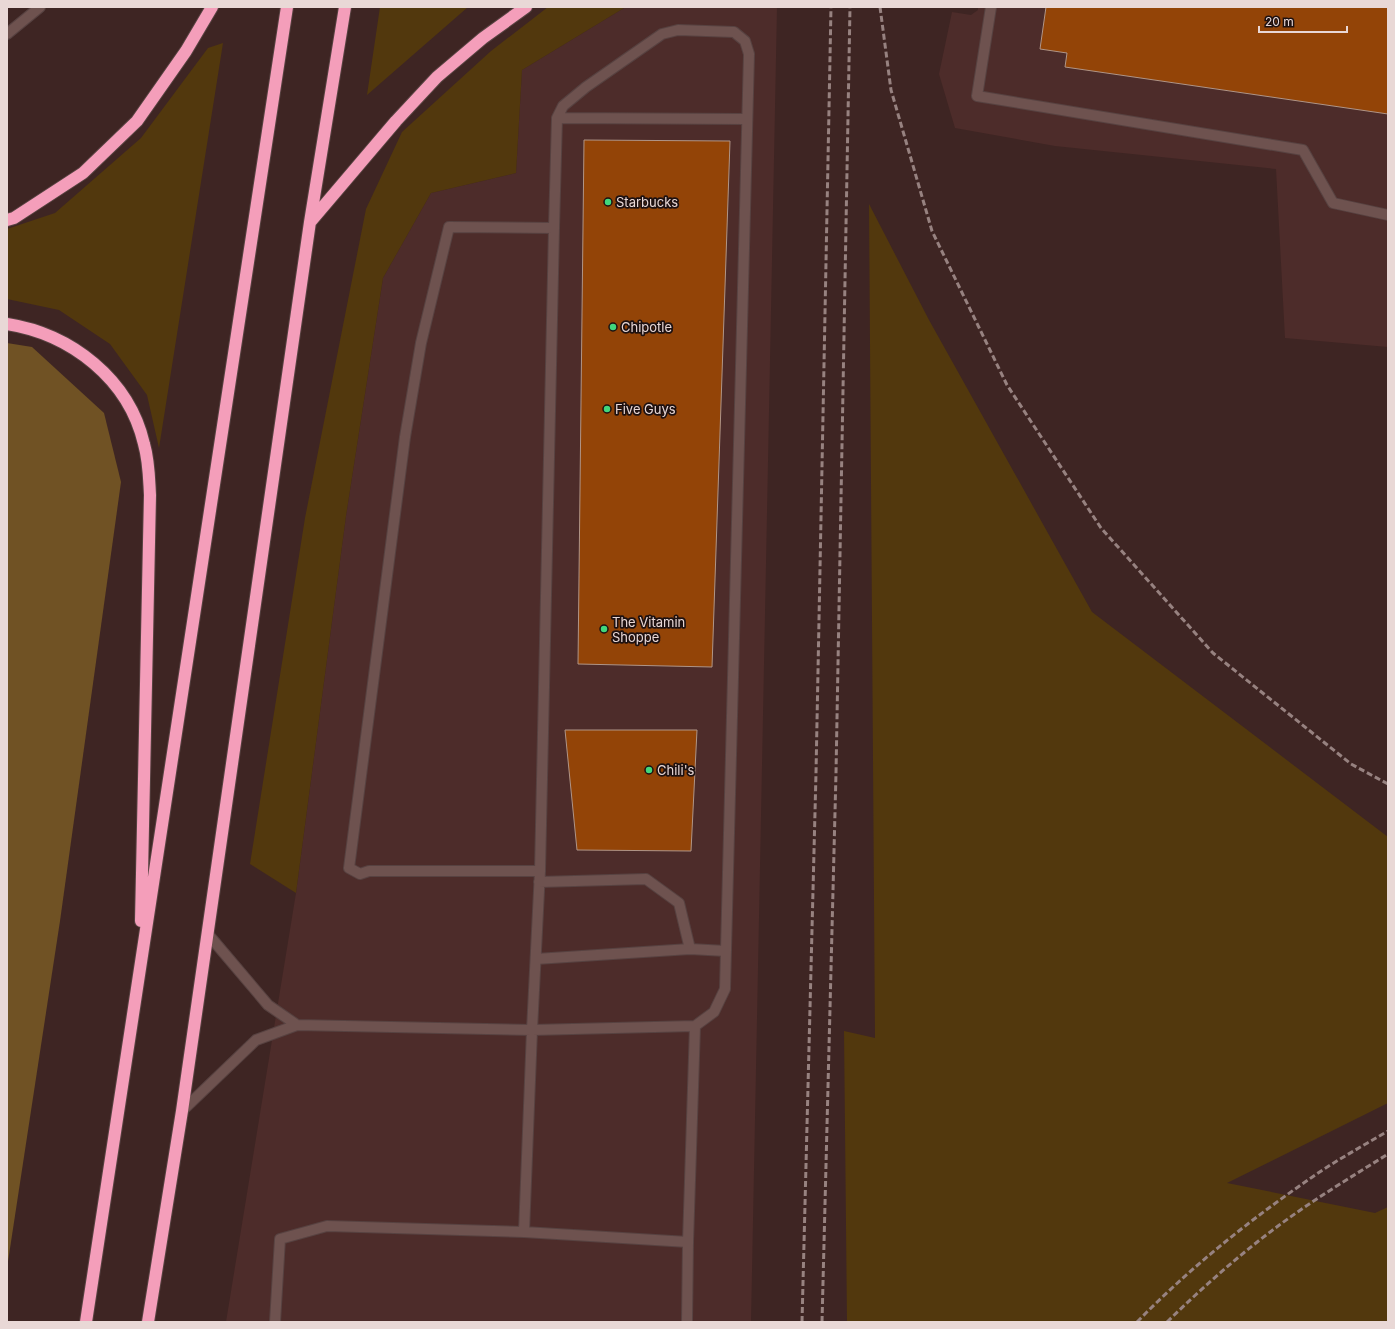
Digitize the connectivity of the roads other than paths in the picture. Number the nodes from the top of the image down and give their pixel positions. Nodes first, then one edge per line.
1 (40, 7) edge
2 (212, 7) edge
3 (287, 7) edge
4 (345, 7) edge
5 (526, 7) edge
6 (992, 7) edge
7 (7, 34) edge
8 (557, 118) junction
9 (748, 119) junction
10 (1388, 215) edge
11 (7, 220) edge
12 (310, 222) junction
13 (554, 228) junction
14 (7, 324) edge
15 (540, 877) junction
16 (207, 933) junction
17 (690, 949) junction
18 (726, 951) junction
19 (536, 959) junction
20 (140, 968) junction
21 (297, 1025) junction
22 (695, 1026) junction
23 (532, 1030) junction
24 (182, 1110) junction
25 (524, 1232) junction
26 (688, 1242) junction
27 (86, 1322) edge
28 (148, 1322) edge
29 (275, 1322) edge
30 (687, 1322) edge

1 - 7 lane
2 - 11 highway
3 - 20 highway
4 - 12 highway
5 - 12 highway
6 - 10 lane
8 - 9 lane
8 - 9 lane
8 - 13 lane
9 - 18 lane
12 - 16 highway
13 - 15 lane
13 - 15 lane
14 - 20 highway
15 - 17 lane
15 - 19 lane
16 - 21 lane
16 - 24 highway
17 - 18 lane
17 - 19 lane
18 - 22 lane
19 - 23 lane
20 - 27 highway
21 - 23 lane
21 - 24 lane
22 - 23 lane
22 - 26 lane
23 - 25 lane
24 - 28 highway
25 - 26 lane
25 - 29 lane
26 - 30 lane

